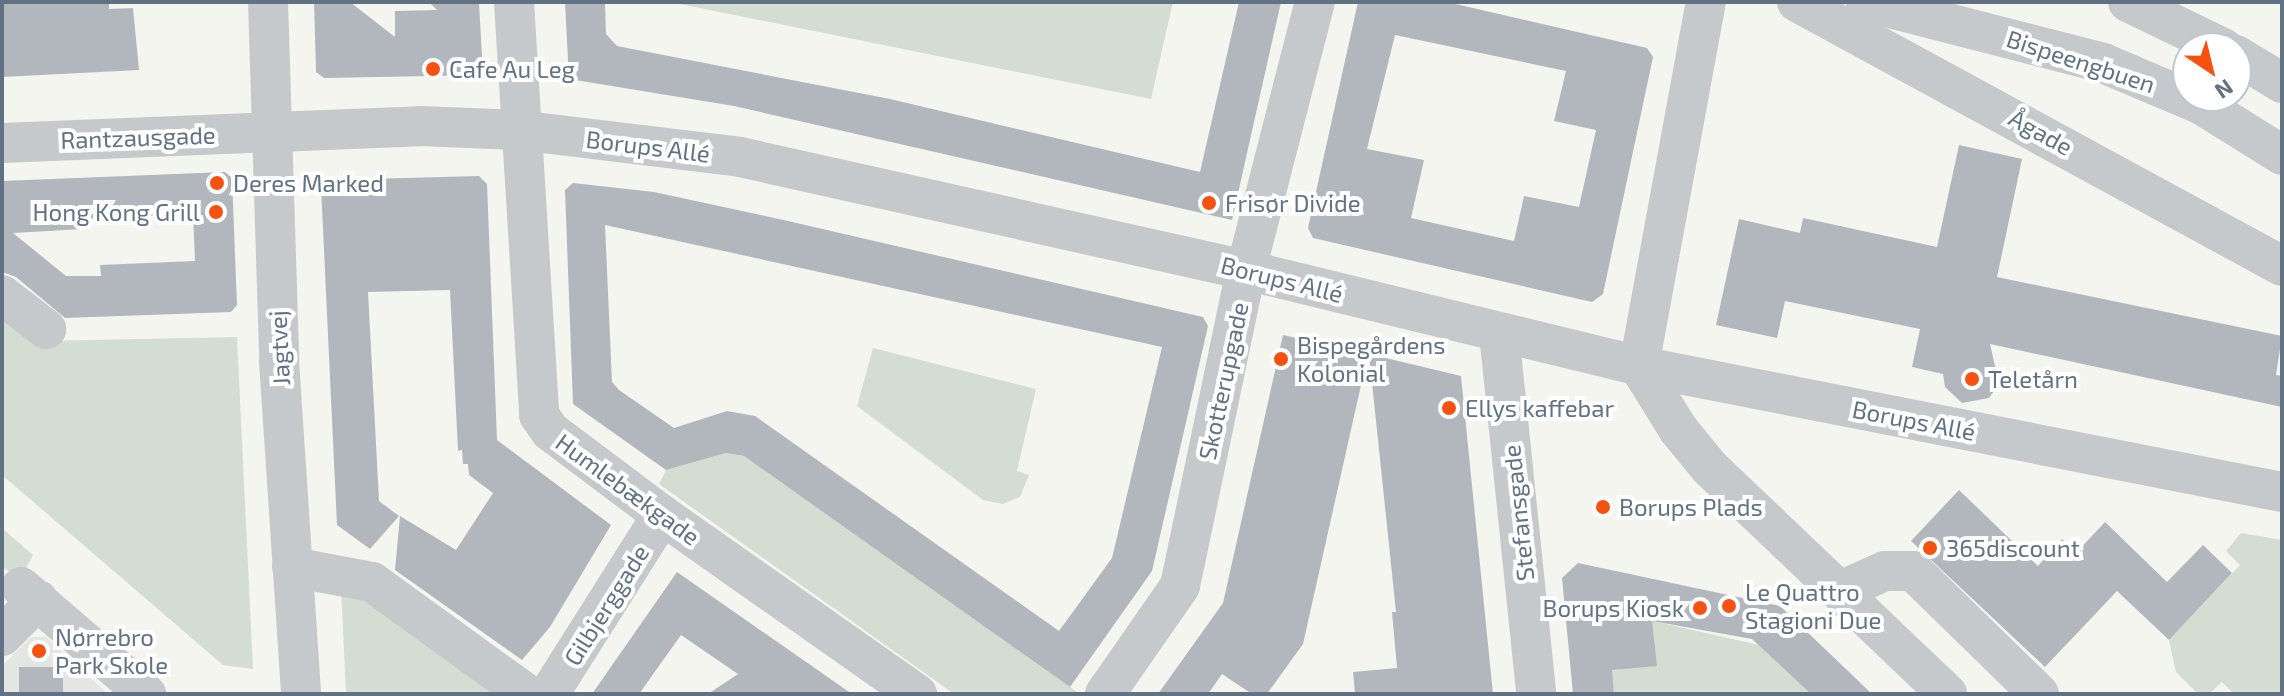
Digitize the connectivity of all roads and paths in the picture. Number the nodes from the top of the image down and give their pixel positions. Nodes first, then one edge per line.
1 (268, 2) edge
2 (514, 2) edge
3 (1315, 2) edge
4 (1706, 2) edge
5 (1797, 2) edge
6 (1866, 2) edge
7 (2128, 2) edge
8 (2190, 32) edge
9 (2252, 65) edge
10 (2282, 83) edge
11 (518, 130) junction
12 (274, 131) junction
13 (2, 143) edge
14 (2282, 155) edge
15 (2282, 266) edge
16 (1246, 270) junction
17 (2, 295) edge
18 (46, 329) dead end
19 (1499, 333) junction
20 (1639, 366) junction
21 (2282, 492) edge
22 (662, 515) junction
23 (292, 567) junction
24 (1840, 591) junction
25 (2, 636) edge
26 (146, 694) edge
27 (301, 694) edge
28 (527, 694) edge
29 (549, 694) edge
30 (917, 694) edge
31 (1105, 694) edge
32 (1536, 694) edge
33 (1947, 694) edge
34 (2039, 694) edge

1 - 12 street, Jagtvej
2 - 11 street, Humlebækgade
3 - 16 street, Skotterupgade
4 - 20 street
5 - 15 street, Ågade
6 - 14 street, Bispeengbuen
7 - 8 street
9 - 10 street
11 - 12 street, Borups Allé
11 - 16 street, Borups Allé
11 - 22 street, Humlebækgade
12 - 13 street, Rantzausgade
12 - 23 street, Jagtvej
16 - 19 street, Borups Allé
16 - 31 street, Skotterupgade
17 - 18 street
19 - 20 street, Borups Allé
19 - 32 street, Stefansgade
20 - 21 street, Borups Allé
20 - 24 street
22 - 29 street, Gilbjerggade
22 - 30 street, Humlebækgade
23 - 27 street, Jagtvej
23 - 28 street
24 - 33 street
24 - 34 street
25 - 26 street

